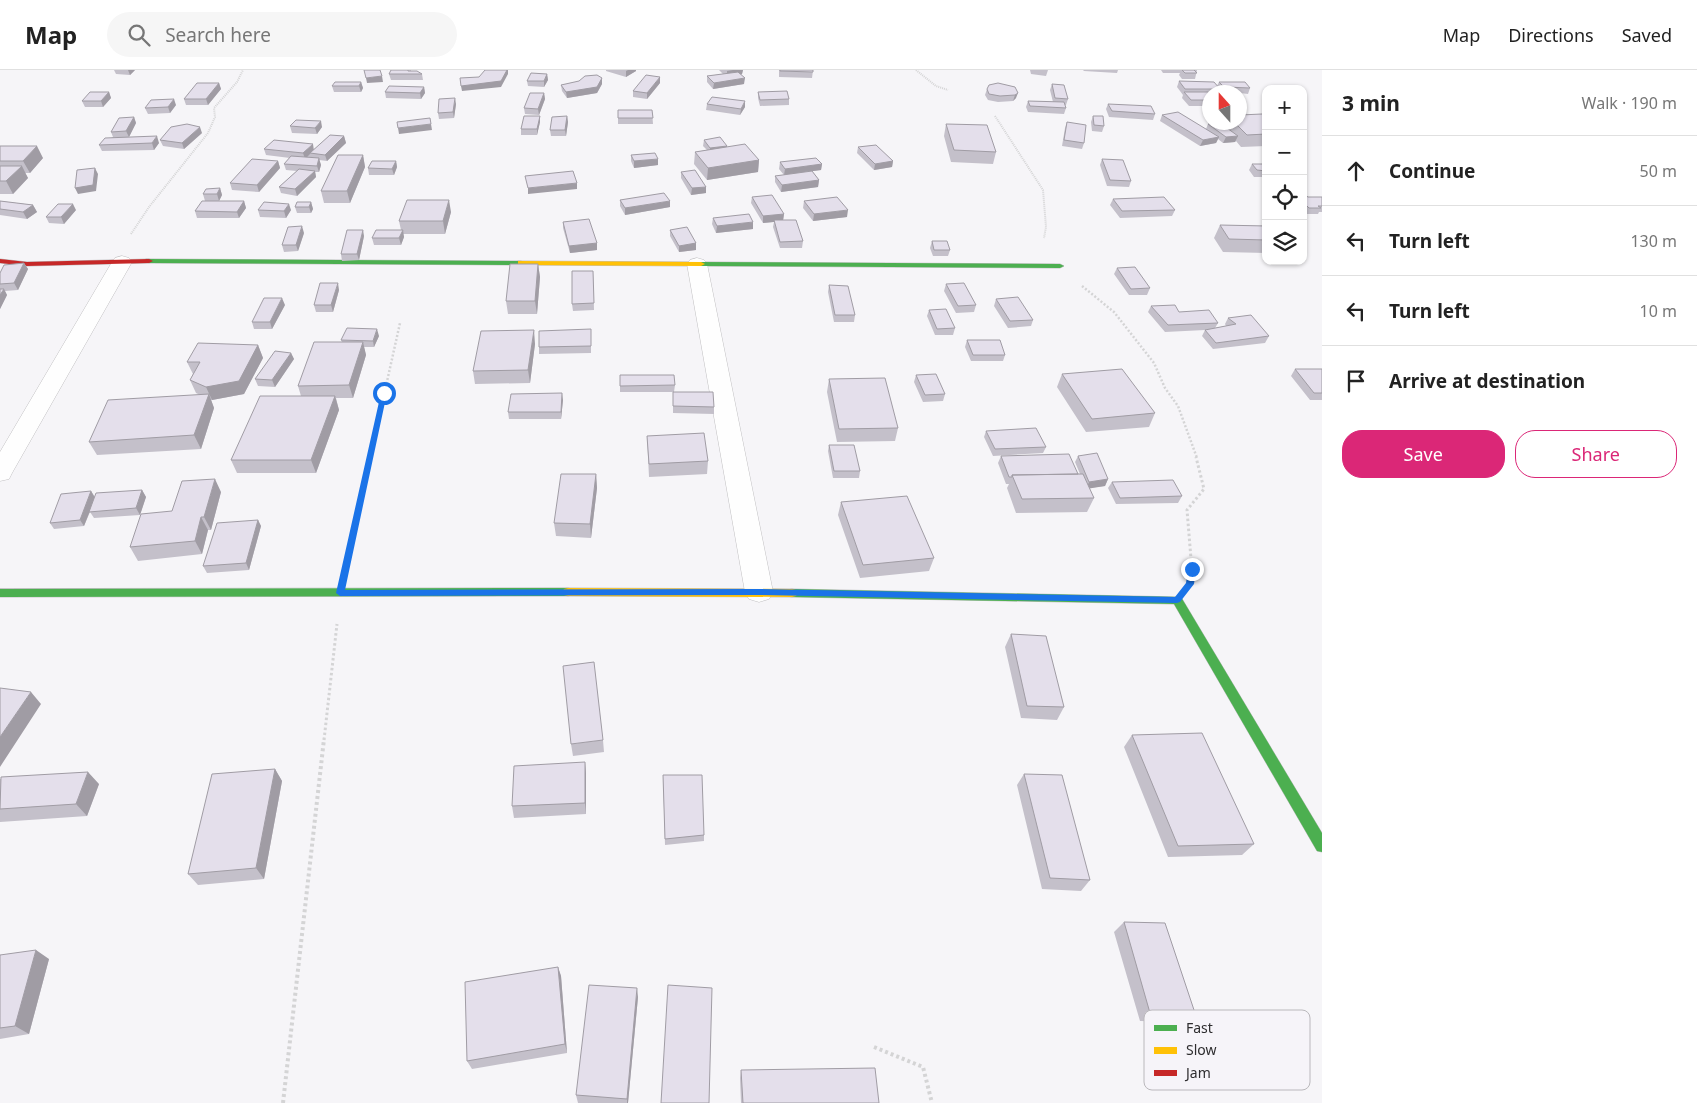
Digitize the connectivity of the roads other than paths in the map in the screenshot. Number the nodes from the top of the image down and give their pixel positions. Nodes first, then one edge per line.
1 (0, 261) edge
2 (122, 262) junction
3 (697, 264) junction
4 (1060, 266) road end
5 (0, 473) edge
6 (759, 592) junction
7 (0, 593) edge
8 (1322, 846) edge

1 - 2 street
2 - 3 street
2 - 5 street
3 - 4 street
3 - 6 street
6 - 7 street
6 - 8 street

